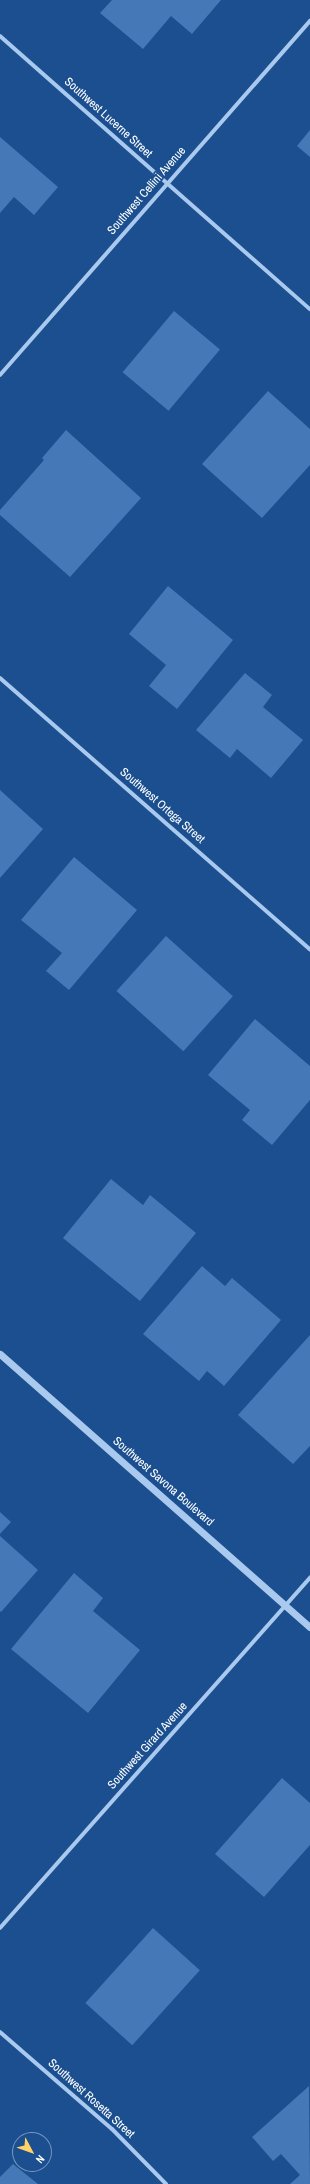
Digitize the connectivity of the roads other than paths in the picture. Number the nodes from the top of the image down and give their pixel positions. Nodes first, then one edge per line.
1 (310, 21) edge
2 (0, 36) edge
3 (167, 184) junction
4 (310, 310) edge
5 (0, 375) edge
6 (0, 678) edge
7 (310, 949) edge
8 (0, 1354) edge
9 (310, 1577) edge
10 (286, 1605) junction
11 (310, 1627) edge
12 (0, 1928) edge
13 (0, 2032) edge
14 (166, 2184) edge

1 - 3 street, Southwest Cellini Avenue
2 - 3 street, Southwest Lucerne Street
3 - 4 street, Southwest Lucerne Street
3 - 5 street, Southwest Cellini Avenue
6 - 7 street, Southwest Ortega Street
8 - 10 street, Southwest Savona Boulevard
9 - 10 street, Southwest Girard Avenue
10 - 11 street, Southwest Savona Boulevard
10 - 12 street, Southwest Girard Avenue
13 - 14 street, Southwest Rosetta Street

